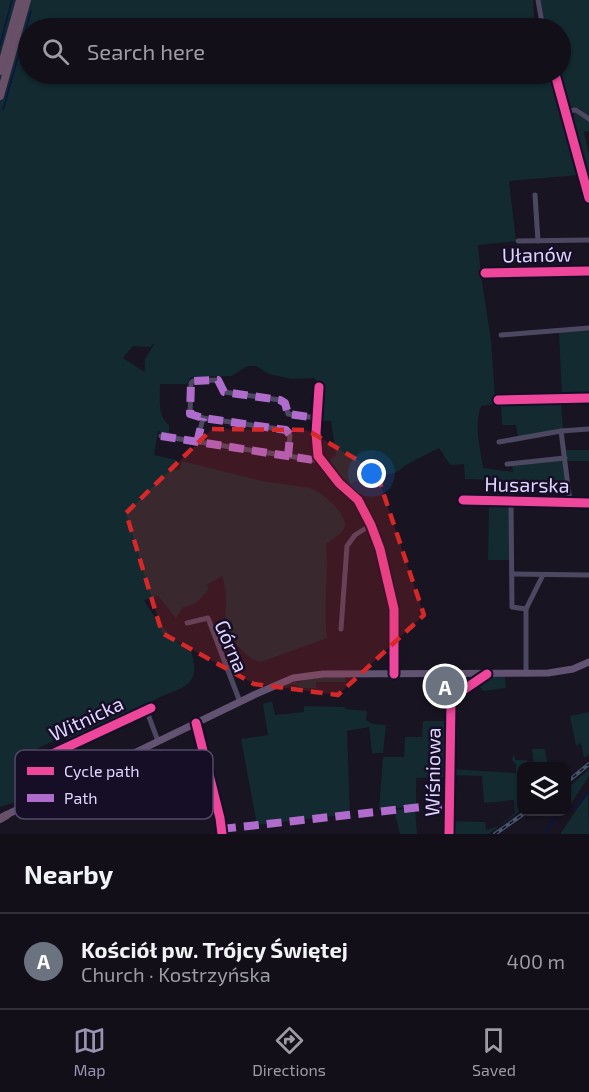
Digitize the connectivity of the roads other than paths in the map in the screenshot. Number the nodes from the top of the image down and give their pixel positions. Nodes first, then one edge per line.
1 (20, 0) edge
2 (27, 0) edge
3 (538, 0) edge
4 (22, 18) edge
5 (541, 18) edge
6 (18, 32) edge
7 (0, 71) edge
8 (558, 84) edge
9 (0, 96) edge
10 (565, 111) junction
11 (589, 119) edge
12 (535, 195) dead end
13 (589, 198) edge
14 (589, 240) edge
15 (518, 241) dead end
16 (538, 241) junction
17 (589, 271) edge
18 (485, 273) dead end
19 (589, 328) edge
20 (501, 335) dead end
21 (319, 387) dead end
22 (589, 398) edge
23 (498, 400) dead end
24 (203, 418) junction
25 (317, 418) junction
26 (589, 429) edge
27 (561, 431) junction
28 (161, 436) dead end
29 (499, 442) dead end
30 (197, 443) junction
31 (288, 457) junction
32 (565, 458) junction
33 (320, 461) junction
34 (507, 464) dead end
35 (464, 500) dead end
36 (511, 502) junction
37 (570, 502) junction
38 (589, 503) edge
39 (371, 525) junction
40 (512, 574) junction
41 (543, 574) junction
42 (589, 575) edge
43 (526, 609) junction
44 (187, 622) dead end
45 (341, 629) dead end
46 (589, 662) edge
47 (394, 674) junction
48 (475, 674) junction
49 (487, 674) junction
50 (526, 674) junction
51 (472, 684) junction
52 (240, 702) junction
53 (196, 723) junction
54 (158, 741) junction
55 (63, 748) joint
56 (59, 750) edge
57 (140, 750) edge
58 (203, 750) edge
59 (213, 790) edge
60 (222, 834) edge
61 (449, 834) edge

1 - 7 highway
2 - 4 highway
3 - 5 street
6 - 9 highway
8 - 10 street
10 - 11 street
10 - 13 street
12 - 16 street
14 - 16 street
15 - 16 street
17 - 18 street, Ułanów
19 - 20 street
21 - 25 street
22 - 23 street
24 - 25 street
24 - 30 street
24 - 31 street
25 - 33 street
26 - 27 street
27 - 29 street
27 - 32 street
28 - 30 street
30 - 31 street
31 - 33 street
32 - 34 street
32 - 37 street
33 - 39 street
35 - 36 street, Husarska
36 - 37 street, Husarska
36 - 40 street
37 - 38 street, Husarska
39 - 45 street
39 - 47 street
40 - 41 street
40 - 43 street
41 - 42 street
41 - 43 street
43 - 50 street
44 - 52 street, Górna
46 - 50 main road
47 - 48 main road
47 - 52 main road
48 - 49 main road
48 - 51 street, Wiśniowa
49 - 50 main road
49 - 51 street, Wiśniowa
51 - 61 street, Wiśniowa
52 - 53 main road
53 - 54 main road
53 - 58 street
54 - 55 street, Witnicka
54 - 57 main road
55 - 56 street, Witnicka
59 - 60 street

